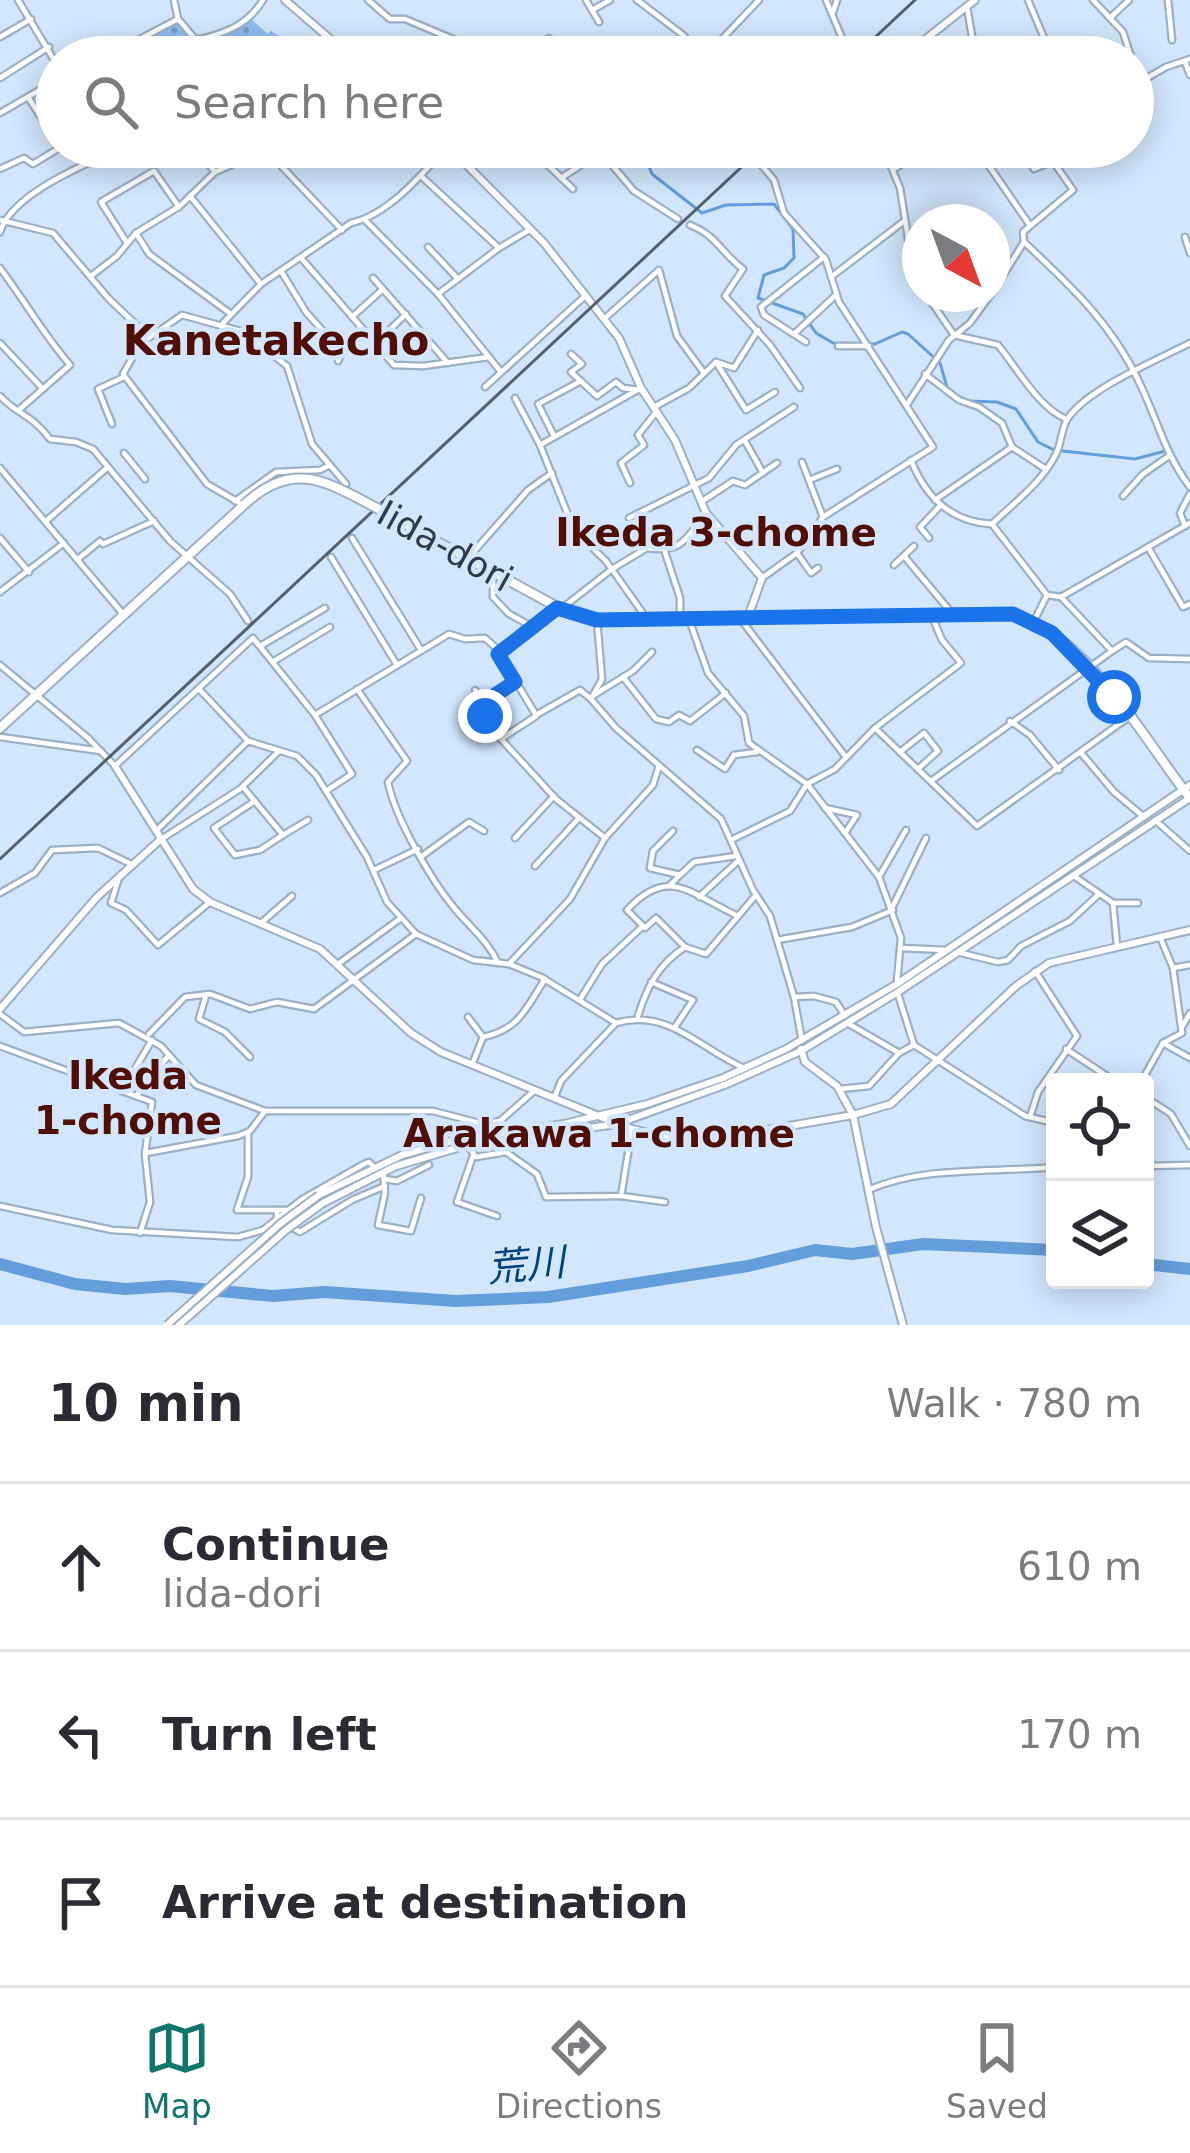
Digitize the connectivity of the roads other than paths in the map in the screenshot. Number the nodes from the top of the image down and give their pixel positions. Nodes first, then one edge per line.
1 (18, 0) edge
2 (174, 0) edge
3 (263, 0) edge
4 (285, 0) edge
5 (368, 0) edge
6 (586, 0) edge
7 (610, 0) edge
8 (637, 0) edge
9 (739, 0) edge
10 (759, 0) edge
11 (826, 0) edge
12 (837, 0) edge
13 (975, 0) edge
14 (1028, 0) edge
15 (1093, 0) edge
16 (1130, 0) edge
17 (1168, 0) edge
18 (967, 7) junction
19 (592, 10) junction
20 (748, 11) junction
21 (833, 11) junction
22 (1110, 18) junction
23 (31, 19) junction
24 (178, 19) junction
25 (599, 22) dead end
26 (42, 36) edge
27 (146, 36) edge
28 (193, 36) edge
29 (217, 36) edge
30 (325, 36) edge
31 (446, 36) edge
32 (685, 36) edge
33 (724, 36) edge
34 (842, 36) edge
35 (929, 36) edge
36 (972, 36) edge
37 (1043, 36) edge
38 (1124, 36) edge
39 (0, 37) edge
40 (1172, 40) dead end
41 (36, 55) edge
42 (1188, 60) edge
43 (1154, 74) edge
44 (1190, 76) edge
45 (0, 78) edge
46 (36, 92) edge
47 (28, 97) junction
48 (36, 110) edge
49 (0, 113) edge
50 (36, 162) edge
51 (78, 168) edge
52 (211, 168) edge
53 (224, 168) edge
54 (286, 168) edge
55 (428, 168) edge
56 (467, 168) edge
57 (551, 168) edge
58 (576, 168) edge
59 (615, 168) edge
60 (764, 168) edge
61 (895, 168) edge
62 (990, 168) edge
63 (1057, 168) edge
64 (0, 169) edge
65 (892, 170) joint
66 (214, 172) junction
67 (421, 176) junction
68 (561, 178) junction
69 (573, 189) dead end
70 (190, 196) junction
71 (902, 204) edge
72 (179, 207) junction
73 (678, 219) dead end
74 (365, 220) junction
75 (2, 221) edge
76 (902, 223) edge
77 (1029, 224) junction
78 (690, 225) dead end
79 (531, 229) junction
80 (342, 230) junction
81 (0, 232) edge
82 (136, 233) junction
83 (1185, 237) dead end
84 (1024, 242) junction
85 (127, 243) junction
86 (428, 247) dead end
87 (499, 248) junction
88 (1190, 253) edge
89 (824, 257) junction
90 (302, 259) junction
91 (1010, 264) edge
92 (0, 268) edge
93 (281, 272) junction
94 (92, 276) junction
95 (831, 277) junction
96 (373, 278) dead end
97 (458, 279) junction
98 (261, 284) junction
99 (383, 289) junction
100 (438, 294) junction
101 (836, 295) junction
102 (585, 296) junction
103 (938, 312) edge
104 (978, 312) edge
105 (231, 314) junction
106 (406, 314) junction
107 (352, 317) junction
108 (604, 319) junction
109 (223, 323) junction
110 (362, 328) junction
111 (758, 330) junction
112 (323, 331) dead end
113 (794, 334) junction
114 (954, 335) junction
115 (148, 336) junction
116 (806, 342) dead end
117 (376, 343) junction
118 (1190, 343) edge
119 (0, 344) edge
120 (838, 346) dead end
121 (869, 346) junction
122 (572, 354) dead end
123 (489, 357) junction
124 (338, 361) dead end
125 (716, 362) junction
126 (448, 363) junction
127 (501, 372) junction
128 (1133, 372) junction
129 (704, 374) junction
130 (926, 374) junction
131 (124, 377) junction
132 (581, 381) junction
133 (485, 387) dead end
134 (800, 388) dead end
135 (43, 389) junction
136 (641, 389) junction
137 (775, 392) dead end
138 (0, 396) edge
139 (515, 398) dead end
140 (908, 403) junction
141 (794, 407) dead end
142 (656, 409) junction
143 (19, 410) junction
144 (1066, 419) junction
145 (112, 424) dead end
146 (555, 437) junction
147 (743, 439) junction
148 (540, 445) junction
149 (1012, 447) junction
150 (124, 454) dead end
151 (1169, 456) junction
152 (911, 460) junction
153 (802, 462) dead end
154 (777, 464) dead end
155 (329, 465) junction
156 (108, 467) junction
157 (0, 468) edge
158 (837, 469) dead end
159 (1046, 469) junction
160 (551, 473) junction
161 (763, 473) junction
162 (145, 479) dead end
163 (809, 480) junction
164 (630, 483) dead end
165 (346, 484) dead end
166 (693, 486) junction
167 (1190, 490) edge
168 (1123, 496) dead end
169 (935, 500) junction
170 (701, 502) junction
171 (242, 503) junction
172 (940, 506) junction
173 (706, 513) junction
174 (824, 517) junction
175 (629, 518) dead end
176 (46, 521) junction
177 (154, 521) junction
178 (992, 524) junction
179 (1188, 525) edge
180 (0, 538) edge
181 (352, 538) dead end
182 (929, 538) dead end
183 (64, 543) junction
184 (914, 546) dead end
185 (1148, 547) junction
186 (665, 552) junction
187 (797, 553) junction
188 (187, 556) junction
189 (904, 556) junction
190 (331, 557) dead end
191 (467, 559) junction
192 (78, 560) junction
193 (894, 565) dead end
194 (612, 568) junction
195 (818, 568) dead end
196 (29, 572) junction
197 (493, 572) junction
198 (762, 578) junction
199 (0, 592) edge
200 (1047, 595) junction
201 (1061, 597) junction
202 (1190, 604) edge
203 (325, 608) dead end
204 (559, 608) junction
205 (123, 614) junction
206 (932, 614) junction
207 (952, 614) junction
208 (743, 617) junction
209 (647, 619) junction
210 (684, 619) junction
211 (597, 620) junction
212 (248, 621) dead end
213 (1034, 621) junction
214 (330, 627) dead end
215 (535, 628) junction
216 (262, 645) junction
217 (422, 651) junction
218 (1112, 651) junction
219 (652, 652) dead end
220 (498, 654) junction
221 (1190, 658) edge
222 (274, 661) junction
223 (0, 665) edge
224 (397, 665) junction
225 (1090, 669) junction
226 (623, 677) junction
227 (515, 682) junction
228 (198, 688) junction
229 (357, 688) junction
230 (475, 690) dead end
231 (728, 692) junction
232 (36, 695) junction
233 (592, 697) junction
234 (483, 703) junction
235 (315, 715) junction
236 (536, 716) junction
237 (1129, 716) junction
238 (1010, 721) junction
239 (0, 728) edge
240 (874, 728) junction
241 (0, 737) edge
242 (501, 739) junction
243 (248, 741) junction
244 (697, 750) dead end
245 (101, 751) junction
246 (278, 752) junction
247 (757, 752) junction
248 (899, 752) junction
249 (1082, 754) junction
250 (846, 758) junction
251 (115, 766) junction
252 (659, 766) junction
253 (918, 769) junction
254 (1059, 770) junction
255 (931, 781) junction
256 (807, 784) junction
257 (243, 787) junction
258 (326, 792) junction
259 (1189, 793) edge
260 (554, 796) junction
261 (255, 801) junction
262 (825, 808) junction
263 (1144, 817) junction
264 (579, 818) junction
265 (308, 820) dead end
266 (1155, 820) junction
267 (906, 830) dead end
268 (484, 831) dead end
269 (673, 831) dead end
270 (283, 835) junction
271 (844, 835) junction
272 (158, 836) junction
273 (515, 838) dead end
274 (605, 838) junction
275 (926, 838) dead end
276 (731, 839) junction
277 (418, 849) junction
278 (1190, 851) edge
279 (422, 856) junction
280 (738, 858) junction
281 (133, 865) junction
282 (535, 866) dead end
283 (373, 871) junction
284 (680, 875) junction
285 (1072, 875) junction
286 (119, 877) junction
287 (879, 877) junction
288 (671, 884) junction
289 (0, 893) edge
290 (1099, 894) junction
291 (756, 895) junction
292 (292, 896) dead end
293 (698, 898) junction
294 (210, 902) junction
295 (1112, 903) junction
296 (1138, 903) dead end
297 (892, 909) junction
298 (736, 915) junction
299 (401, 918) junction
300 (261, 923) junction
301 (643, 926) junction
302 (1190, 930) edge
303 (416, 934) junction
304 (1160, 937) junction
305 (777, 940) junction
306 (1118, 946) junction
307 (685, 947) junction
308 (901, 948) junction
309 (946, 950) junction
310 (957, 952) junction
311 (498, 963) junction
312 (338, 964) junction
313 (509, 964) junction
314 (1190, 965) edge
315 (1173, 968) junction
316 (1035, 971) junction
317 (545, 979) junction
318 (355, 980) junction
319 (651, 982) junction
320 (897, 988) junction
321 (206, 995) junction
322 (794, 997) junction
323 (580, 998) junction
324 (0, 1011) edge
325 (1190, 1013) edge
326 (468, 1017) dead end
327 (638, 1017) junction
328 (847, 1020) junction
329 (616, 1023) junction
330 (675, 1027) junction
331 (1182, 1027) junction
332 (483, 1037) junction
333 (149, 1038) junction
334 (1163, 1043) junction
335 (914, 1045) junction
336 (0, 1046) edge
337 (802, 1046) junction
338 (1066, 1049) junction
339 (898, 1053) junction
340 (169, 1055) junction
341 (1189, 1056) edge
342 (250, 1057) dead end
343 (935, 1062) junction
344 (472, 1065) junction
345 (744, 1068) junction
346 (1102, 1073) edge
347 (1146, 1073) edge
348 (838, 1089) junction
349 (122, 1091) junction
350 (534, 1091) junction
351 (136, 1096) junction
352 (554, 1099) junction
353 (1154, 1103) edge
354 (266, 1111) junction
355 (853, 1115) junction
356 (599, 1116) junction
357 (1030, 1117) junction
358 (1046, 1121) edge
359 (485, 1124) junction
360 (617, 1124) junction
361 (632, 1129) junction
362 (248, 1132) junction
363 (486, 1134) junction
364 (466, 1145) junction
365 (1190, 1146) edge
366 (145, 1154) junction
367 (473, 1156) junction
368 (429, 1165) dead end
369 (1190, 1165) edge
370 (1046, 1166) edge
371 (1154, 1166) edge
372 (374, 1167) junction
373 (384, 1179) junction
374 (869, 1193) junction
375 (621, 1196) junction
376 (421, 1198) dead end
377 (321, 1199) junction
378 (665, 1202) dead end
379 (0, 1207) edge
380 (277, 1210) junction
381 (288, 1210) junction
382 (497, 1216) dead end
383 (277, 1219) junction
384 (140, 1233) junction
385 (166, 1325) edge
386 (179, 1325) edge
387 (904, 1325) edge

1 - 23 street
2 - 24 street
3 - 29 street
4 - 30 street
5 - 31 street
6 - 19 street
7 - 19 street
8 - 32 street
9 - 20 street
10 - 20 street
11 - 21 street
12 - 21 street
13 - 18 street
14 - 37 street
15 - 22 street
16 - 22 street
17 - 40 street
18 - 35 street
18 - 36 street
19 - 25 street
20 - 33 street
21 - 34 street
22 - 38 street
23 - 26 street
23 - 39 street
24 - 27 street
24 - 28 street
41 - 45 street
42 - 43 street
42 - 44 street
46 - 47 street
47 - 48 street
47 - 49 street
50 - 64 street
51 - 75 street
52 - 66 street
53 - 66 street
54 - 80 street
55 - 67 street
56 - 79 street
57 - 68 street
58 - 68 street
59 - 73 street
60 - 89 street
61 - 65 street
62 - 77 street
63 - 77 street
65 - 71 street
66 - 70 street
67 - 74 street
67 - 87 street
68 - 69 street
70 - 72 street
70 - 98 street
72 - 82 street
72 - 85 street
74 - 80 street
74 - 100 street
75 - 81 street
75 - 94 street
76 - 95 street
77 - 84 street
78 - 111 street
79 - 87 street
79 - 102 street
80 - 90 street
82 - 85 street
82 - 105 street
83 - 88 street
84 - 91 street
84 - 128 street
85 - 94 street
86 - 97 street
87 - 97 street
89 - 95 street
89 - 113 street
90 - 93 street
90 - 107 street
92 - 135 street
93 - 98 street
93 - 112 street
94 - 115 street
95 - 101 street
96 - 99 street
97 - 100 street
98 - 105 street
99 - 106 street
99 - 107 street
100 - 123 street
101 - 113 street
101 - 121 street
102 - 108 street
102 - 127 street
103 - 114 street
104 - 114 street
105 - 109 street
106 - 117 street
106 - 126 street
107 - 110 street
108 - 129 street
108 - 136 street
109 - 115 street
109 - 155 street
110 - 117 street
110 - 124 street
111 - 125 street
111 - 134 street
113 - 116 street
114 - 130 street
114 - 144 street
115 - 131 street
117 - 126 street
118 - 128 street
119 - 135 street
120 - 121 street
121 - 140 street
122 - 132 street
123 - 126 street
123 - 127 street
125 - 129 street
125 - 137 street
127 - 133 street
128 - 144 street
128 - 151 street
129 - 142 street
130 - 140 street
130 - 149 street
131 - 145 street
131 - 171 street
132 - 136 street
132 - 146 street
135 - 143 street
136 - 142 street
136 - 146 street
138 - 143 street
139 - 148 street
140 - 152 street
141 - 147 street
142 - 164 street
142 - 166 street
143 - 156 street
144 - 159 street
146 - 148 street
147 - 161 street
147 - 166 street
148 - 160 street
149 - 159 street
149 - 169 street
150 - 162 street
151 - 167 street
151 - 168 street
152 - 169 street
152 - 174 street
153 - 163 street
154 - 161 street
155 - 165 street
155 - 171 street
156 - 176 street
156 - 177 street
157 - 176 street
158 - 163 street
159 - 178 street
160 - 191 street
160 - 194 street
161 - 170 street
163 - 174 street
166 - 170 street
166 - 175 street
167 - 179 street
169 - 172 street
170 - 173 street
171 - 188 main road, Iida-dori
171 - 191 main road, Iida-dori, bridge
172 - 178 street
172 - 182 street
173 - 186 street
173 - 198 street
174 - 187 street
176 - 183 street
177 - 188 street
177 - 192 street
178 - 200 street
179 - 185 street
180 - 196 street
181 - 217 street
183 - 192 street
183 - 196 street
184 - 189 street
185 - 201 street
185 - 202 street
186 - 194 street
186 - 210 street
187 - 195 street
187 - 198 street
188 - 205 main road, Iida-dori
188 - 212 street
189 - 193 street
189 - 207 street
190 - 224 street
191 - 197 main road, Iida-dori
192 - 205 street
194 - 204 street
194 - 209 street
196 - 199 street
197 - 204 main road, Iida-dori
197 - 215 street
198 - 208 street
200 - 201 street
200 - 213 street
201 - 218 street
203 - 216 street
204 - 211 main road, Iida-dori
204 - 215 street
205 - 232 main road, Iida-dori
206 - 207 main road, Iida-dori
206 - 208 main road, Iida-dori
206 - 240 street
207 - 213 main road, Iida-dori
208 - 210 main road, Iida-dori
208 - 250 street
209 - 210 main road, Iida-dori
209 - 211 main road, Iida-dori
210 - 231 street
211 - 233 street
213 - 225 main road
214 - 222 street
215 - 220 street
216 - 222 street
216 - 228 street
217 - 220 street
217 - 224 street
218 - 221 street
218 - 225 street
219 - 226 street
220 - 227 street
222 - 235 street
223 - 232 street
224 - 229 street
225 - 237 main road
225 - 238 street
226 - 231 street
226 - 233 street
227 - 234 street
227 - 236 street
228 - 243 street
228 - 251 street
229 - 235 street
229 - 277 street
230 - 234 street
231 - 247 street
232 - 239 main road, Iida-dori
232 - 245 street
233 - 236 street
233 - 252 street
234 - 242 street
235 - 258 street
236 - 242 street
237 - 249 street
237 - 259 main road
238 - 254 street
238 - 255 street
240 - 248 street
240 - 250 street
241 - 245 street
242 - 260 street
243 - 246 street
243 - 272 street
244 - 247 street
245 - 251 street
246 - 257 street
246 - 258 street
247 - 256 street
248 - 253 street
248 - 253 street
249 - 254 street
249 - 263 street
250 - 256 street
251 - 272 street
252 - 274 street
252 - 276 street
253 - 255 street
254 - 255 street
256 - 262 street
256 - 276 street
257 - 261 street
257 - 272 street
258 - 283 street
259 - 263 street
259 - 266 street
260 - 264 street
260 - 273 street
261 - 270 street
261 - 270 street
262 - 271 street
262 - 271 street
263 - 309 street
264 - 274 street
264 - 282 street
265 - 270 street
266 - 278 street
266 - 285 street
267 - 287 street
268 - 279 street
269 - 284 street
271 - 287 street
272 - 281 street
272 - 294 street
274 - 313 street
275 - 297 street
276 - 280 street
277 - 279 street
277 - 283 street
279 - 311 street
280 - 284 street
280 - 291 street
280 - 293 street
281 - 286 street
281 - 289 street
283 - 299 street
284 - 288 street
285 - 290 street
285 - 310 street
286 - 294 street
286 - 324 street
287 - 297 street
288 - 293 street
288 - 301 street
290 - 295 street
290 - 310 street
291 - 298 street
291 - 305 street
292 - 300 street
293 - 298 street
294 - 300 street
295 - 296 street
295 - 306 street
297 - 305 street
297 - 308 street
298 - 307 street
299 - 303 street
299 - 312 street
300 - 312 street
301 - 307 street
301 - 323 street
302 - 304 street
303 - 311 street
303 - 318 street
304 - 306 street
304 - 315 street
305 - 322 street
306 - 316 street
307 - 319 street
308 - 309 street
308 - 320 street
309 - 320 street
310 - 320 street
311 - 313 street
312 - 318 street
313 - 317 street
314 - 315 street
315 - 331 street
316 - 338 street
316 - 343 street
317 - 323 street
317 - 332 street
318 - 321 street
318 - 344 street
319 - 327 street
319 - 330 street
320 - 328 street
320 - 335 street
321 - 333 street
321 - 342 street
322 - 328 street
322 - 337 street
323 - 329 street
324 - 333 street
325 - 331 street
326 - 332 street
327 - 329 street
327 - 330 street
328 - 337 street
328 - 339 street
329 - 352 street
330 - 345 street
331 - 334 street
332 - 344 street
333 - 340 street
333 - 349 street
334 - 341 street
334 - 347 street
335 - 339 street
335 - 343 street
336 - 349 street
337 - 345 street
337 - 348 street
337 - 360 street
338 - 346 street
338 - 357 street
339 - 348 street
340 - 351 street
340 - 354 street
343 - 355 street
343 - 357 street
344 - 350 street
345 - 356 street
348 - 355 street
349 - 351 street
350 - 352 street
350 - 359 street
351 - 366 street
352 - 356 street
353 - 365 street
354 - 359 street
354 - 362 street
355 - 361 street
355 - 374 street
356 - 360 street
356 - 363 street
357 - 358 street
359 - 363 street
360 - 361 street
360 - 364 street
361 - 375 street
362 - 366 street
362 - 380 street
363 - 372 street
364 - 367 street
364 - 373 street
366 - 384 street
367 - 375 street
367 - 382 street
368 - 373 street
369 - 371 street
370 - 374 street
372 - 377 street
372 - 381 street
373 - 376 street
373 - 377 street
373 - 383 street
374 - 387 street
375 - 378 street
377 - 385 street, bridge
377 - 386 street, bridge
379 - 384 street
380 - 381 street
380 - 383 street
381 - 383 street
383 - 384 street

